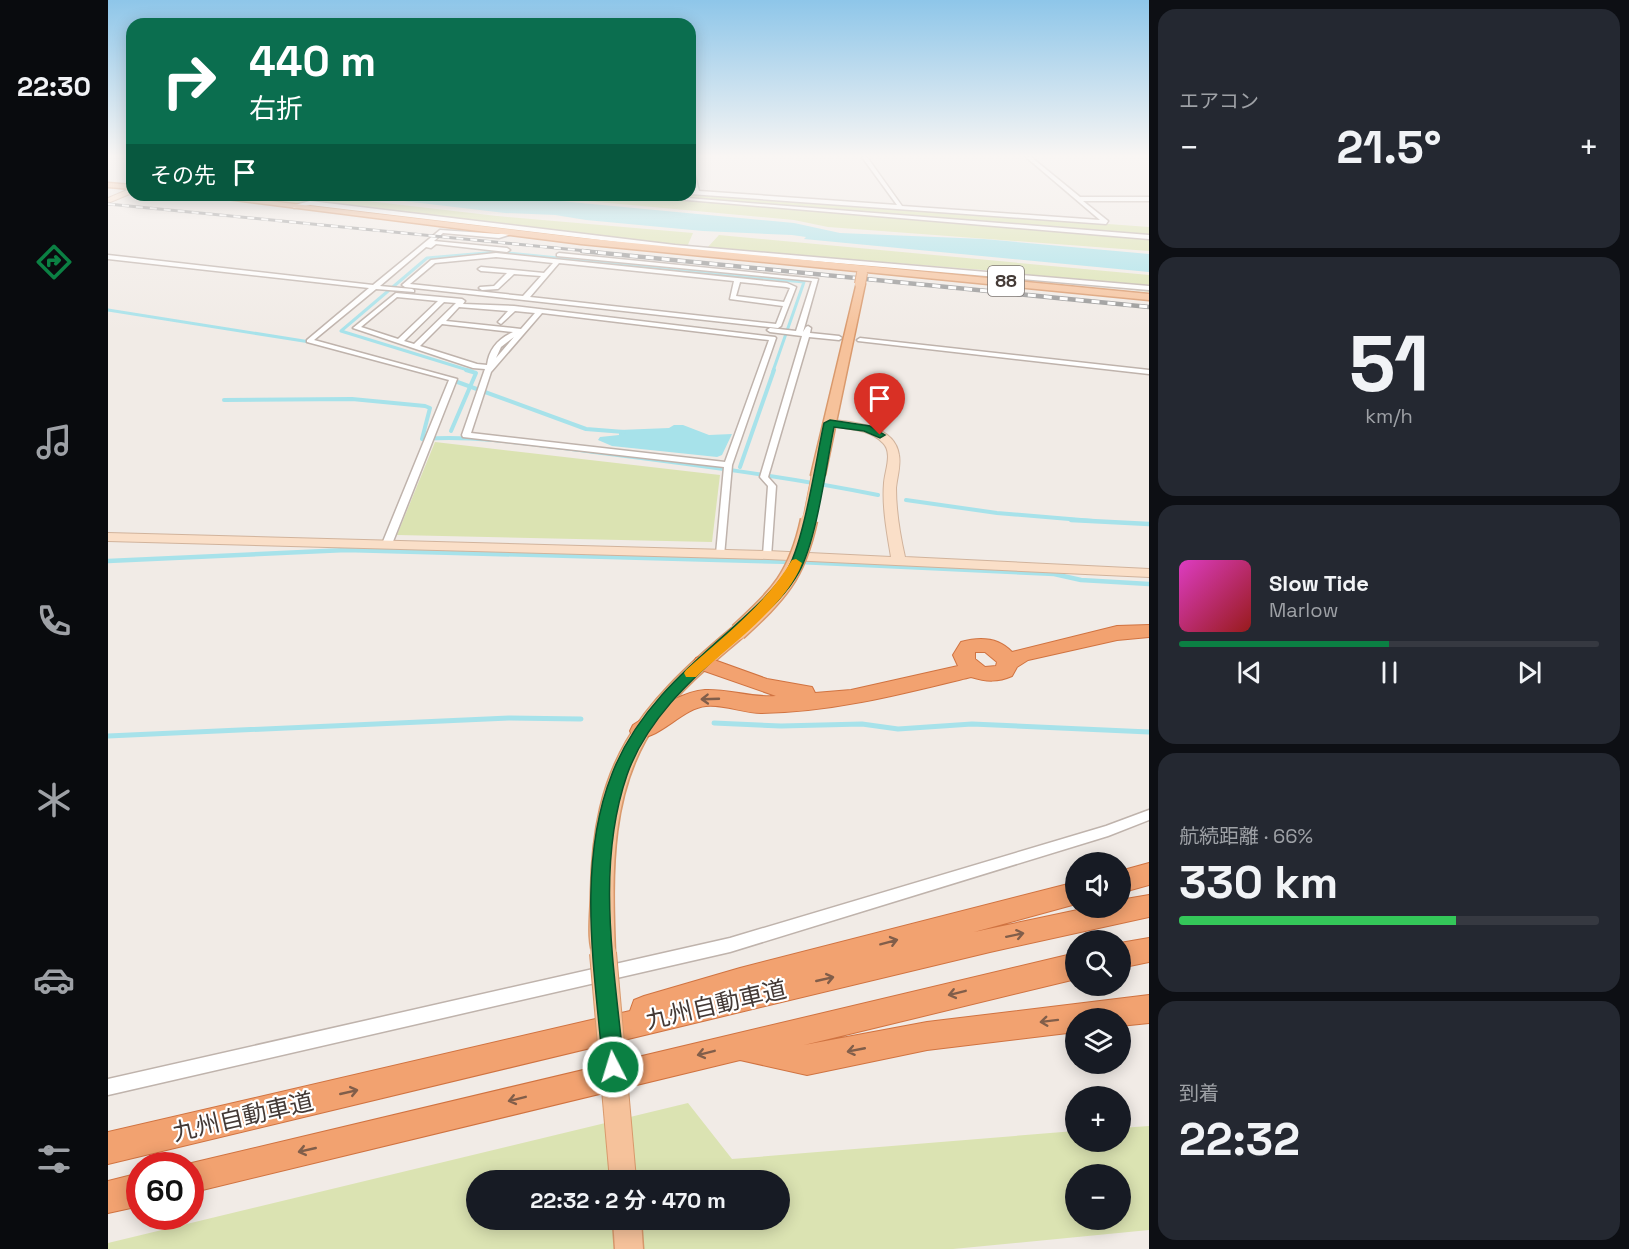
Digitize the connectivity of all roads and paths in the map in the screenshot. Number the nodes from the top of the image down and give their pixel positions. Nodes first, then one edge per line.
1 (369, 215) edge
2 (411, 215) edge
3 (881, 215) edge
4 (1020, 215) edge
5 (1098, 215) edge
6 (512, 233) junction
7 (1149, 237) edge
8 (415, 256) junction
9 (108, 257) edge
10 (557, 262) junction
11 (482, 268) dead end
12 (512, 272) junction
13 (545, 275) junction
14 (861, 275) junction
15 (738, 280) junction
16 (824, 280) dead end
17 (385, 284) dead end
18 (452, 285) dead end
19 (375, 287) junction
20 (1149, 288) edge
21 (1149, 297) edge
22 (525, 298) junction
23 (464, 299) junction
24 (443, 300) junction
25 (786, 304) junction
26 (514, 308) junction
27 (540, 311) junction
28 (443, 319) junction
29 (501, 322) junction
30 (525, 328) junction
31 (802, 334) junction
32 (839, 338) dead end
33 (860, 340) dead end
34 (399, 342) junction
35 (415, 347) junction
36 (491, 368) junction
37 (1149, 372) edge
38 (830, 423) junction
39 (728, 465) junction
40 (108, 537) edge
41 (387, 544) junction
42 (721, 554) junction
43 (768, 555) junction
44 (899, 560) junction
45 (1149, 573) edge
46 (1149, 617) edge
47 (1149, 623) edge
48 (1113, 624) junction
49 (1149, 630) edge
50 (1002, 656) junction
51 (702, 663) junction
52 (968, 665) junction
53 (789, 704) junction
54 (641, 731) junction
55 (1149, 815) edge
56 (1149, 874) edge
57 (1131, 879) edge
58 (1065, 896) edge
59 (1149, 906) edge
60 (1149, 950) edge
61 (1131, 954) edge
62 (1065, 969) edge
63 (1149, 1009) edge
64 (738, 1046) junction
65 (429, 1074) junction
66 (108, 1087) edge
67 (108, 1148) edge
68 (622, 1170) edge
69 (204, 1174) edge
70 (126, 1193) edge
71 (108, 1197) edge
72 (628, 1230) edge
73 (629, 1249) edge

1 - 6 main road
2 - 20 street
3 - 7 street
4 - 5 street
6 - 8 street
6 - 14 main road
8 - 17 street
8 - 19 street
8 - 31 street
9 - 19 street
10 - 13 street
10 - 15 street
10 - 23 street
11 - 12 street
12 - 13 street
12 - 18 street
13 - 22 street
14 - 21 main road, 88
14 - 38 main road
15 - 25 street
15 - 25 street
16 - 31 street
19 - 23 street
19 - 41 street
22 - 23 street
22 - 25 street
23 - 24 street
23 - 26 street
23 - 28 street
23 - 31 street
24 - 34 street
24 - 34 street
26 - 27 street
26 - 29 street
27 - 30 street
27 - 39 street
28 - 29 street
28 - 30 street
28 - 35 street
29 - 30 street
30 - 36 street
31 - 32 street
31 - 43 street
33 - 37 street
34 - 35 street
35 - 36 street
36 - 39 street
38 - 44 street
38 - 51 main road, bridge
39 - 42 street
40 - 41 street
41 - 42 street
42 - 43 street
43 - 44 street
44 - 45 street
46 - 48 highway
47 - 48 highway
48 - 50 highway
49 - 50 highway
50 - 52 highway
51 - 52 highway
51 - 53 highway
51 - 54 main road
52 - 53 highway
53 -> 54 highway
54 - 68 main road, bridge
55 - 66 street
56 - 57 highway
65 -> 58 highway
65 -> 59 highway, 九州自動車道
60 - 61 highway
62 -> 64 highway
63 -> 64 highway
64 -> 69 highway
67 -> 65 highway, 九州自動車道
70 - 71 highway
72 - 73 main road

